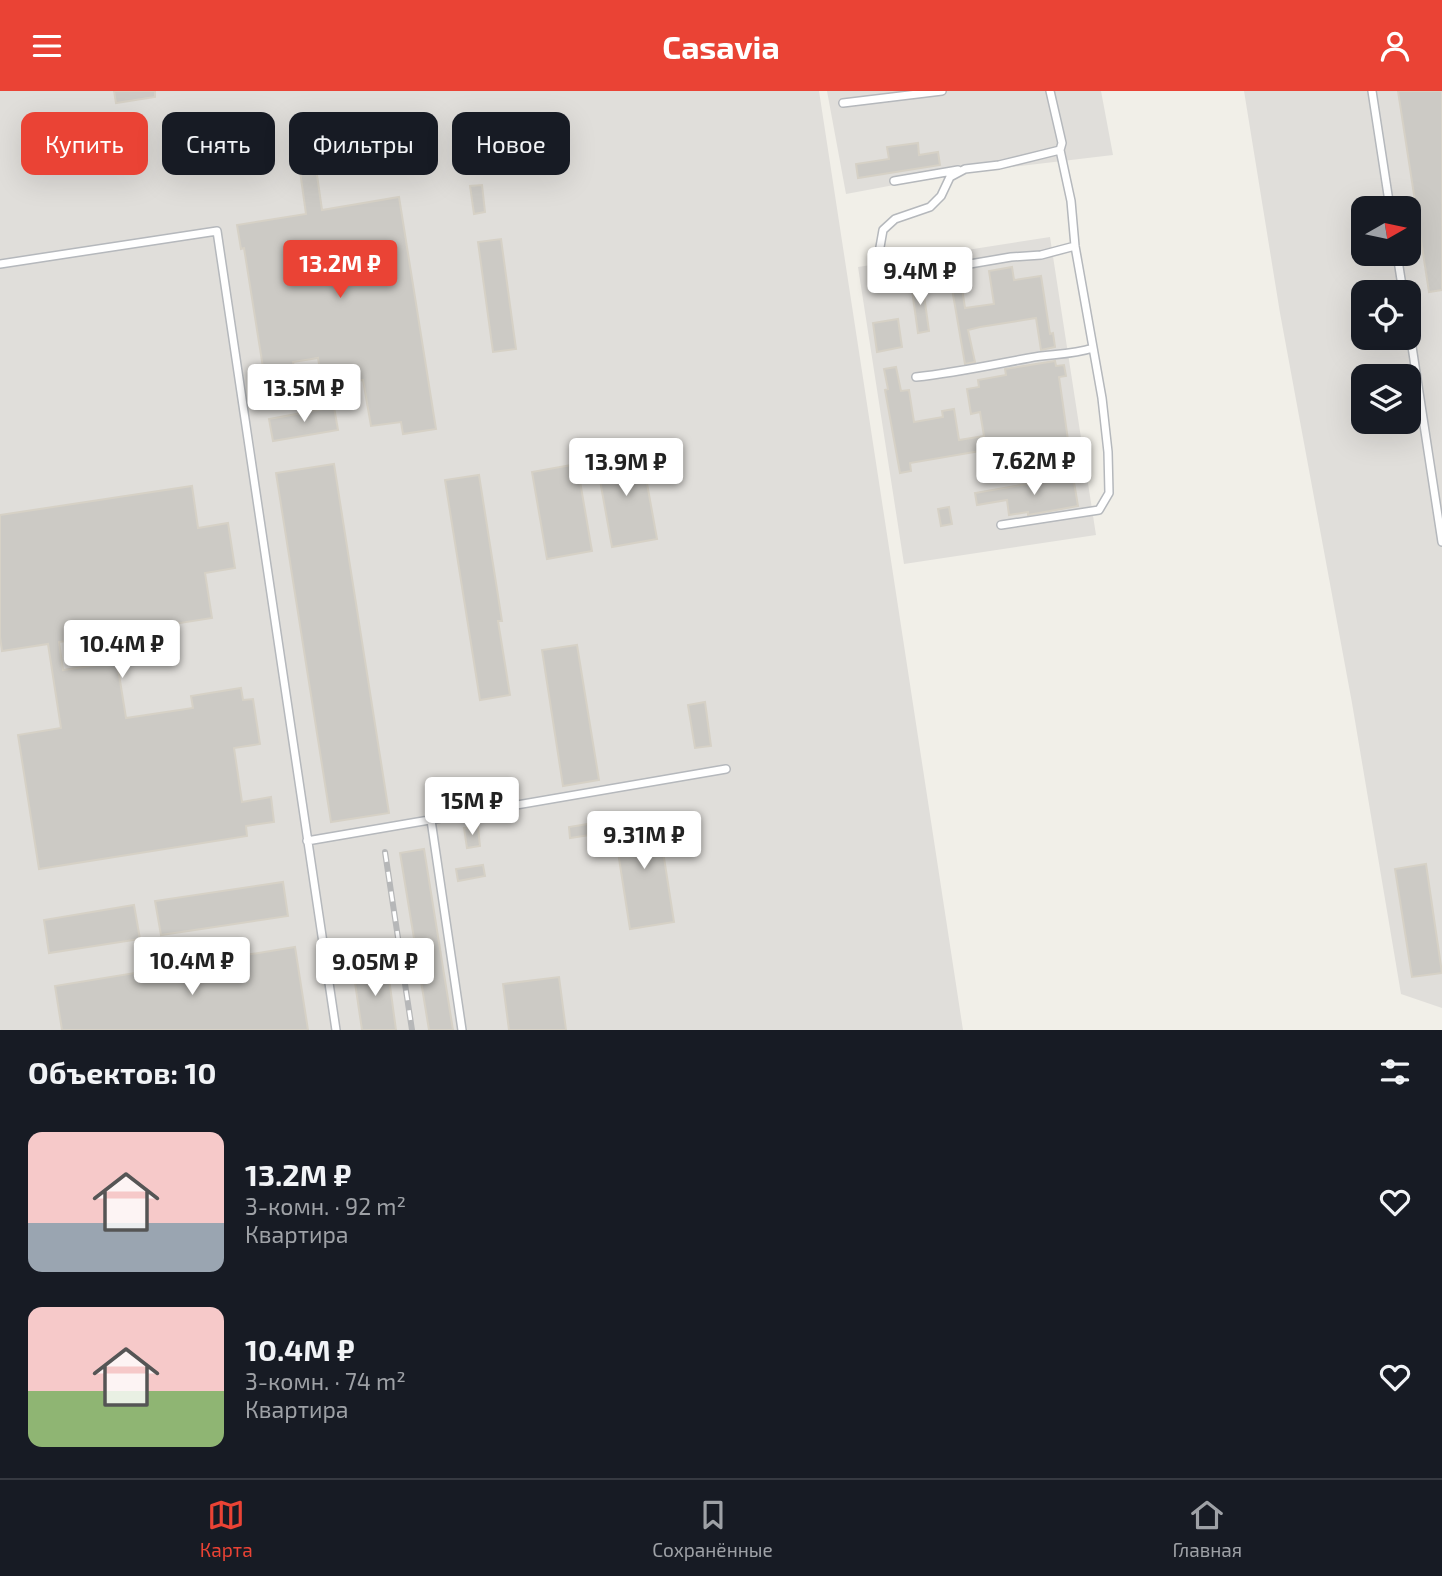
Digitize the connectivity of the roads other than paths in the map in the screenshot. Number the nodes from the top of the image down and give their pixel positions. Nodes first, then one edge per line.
1 (942, 91) edge
2 (1050, 91) edge
3 (1372, 91) edge
4 (843, 103) dead end
5 (1060, 150) junction
6 (965, 169) junction
7 (894, 181) dead end
8 (1388, 196) edge
9 (1075, 246) junction
10 (0, 264) edge
11 (1093, 348) junction
12 (1413, 350) edge
13 (916, 377) dead end
14 (1001, 525) dead end
15 (1442, 542) edge
16 (726, 769) dead end
17 (431, 820) junction
18 (307, 841) junction
19 (335, 1030) edge
20 (462, 1030) edge

1 - 4 lane
2 - 5 lane
3 - 8 lane
5 - 6 lane
5 - 9 lane
6 - 7 lane
6 - 9 lane
9 - 11 lane
10 - 18 lane
11 - 13 lane
11 - 14 lane
12 - 15 lane
16 - 17 lane
17 - 18 lane
17 - 20 lane
18 - 19 lane

